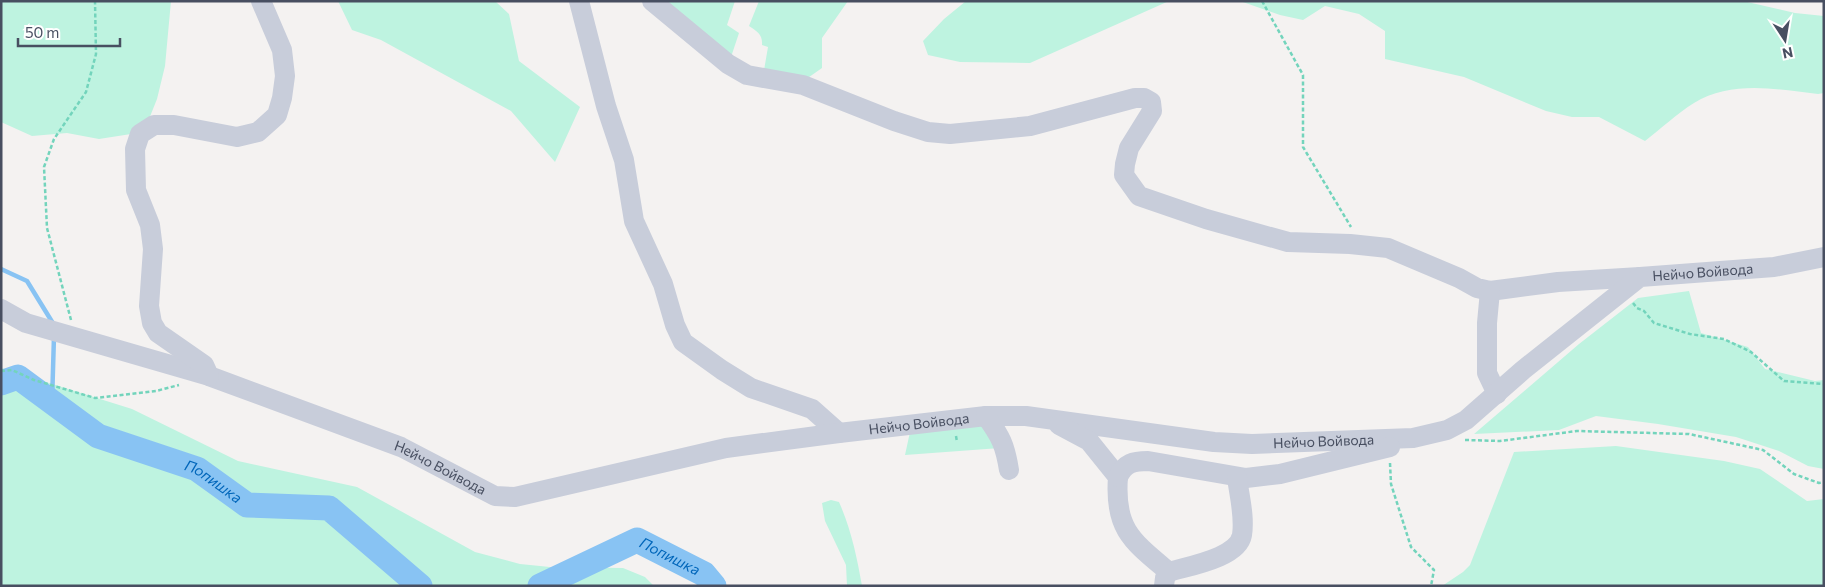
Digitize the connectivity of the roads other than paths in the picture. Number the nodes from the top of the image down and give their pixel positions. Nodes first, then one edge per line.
1 (261, 1) edge
2 (579, 1) edge
3 (652, 1) edge
4 (1824, 257) edge
5 (1640, 277) junction
6 (1490, 291) junction
7 (1, 309) edge
8 (209, 376) junction
9 (1497, 394) junction
10 (986, 416) junction
11 (1049, 419) junction
12 (839, 433) junction
13 (1413, 438) junction
14 (1009, 470) dead end
15 (1118, 477) junction
16 (1237, 477) junction
17 (1166, 579) edge

1 - 8 street
2 - 12 street
3 - 6 street
4 - 5 street, Нейчо Войвода
5 - 6 street
5 - 9 street, Нейчо Войвода
6 - 9 street
7 - 8 street, Нейчо Войвода
8 - 12 street, Нейчо Войвода
9 - 13 street, Нейчо Войвода
10 - 11 street, Нейчо Войвода
10 - 12 street, Нейчо Войвода
10 - 14 street
11 - 13 street, Нейчо Войвода
11 - 15 street
13 - 16 street
15 - 16 street
15 - 17 street
16 - 17 street

